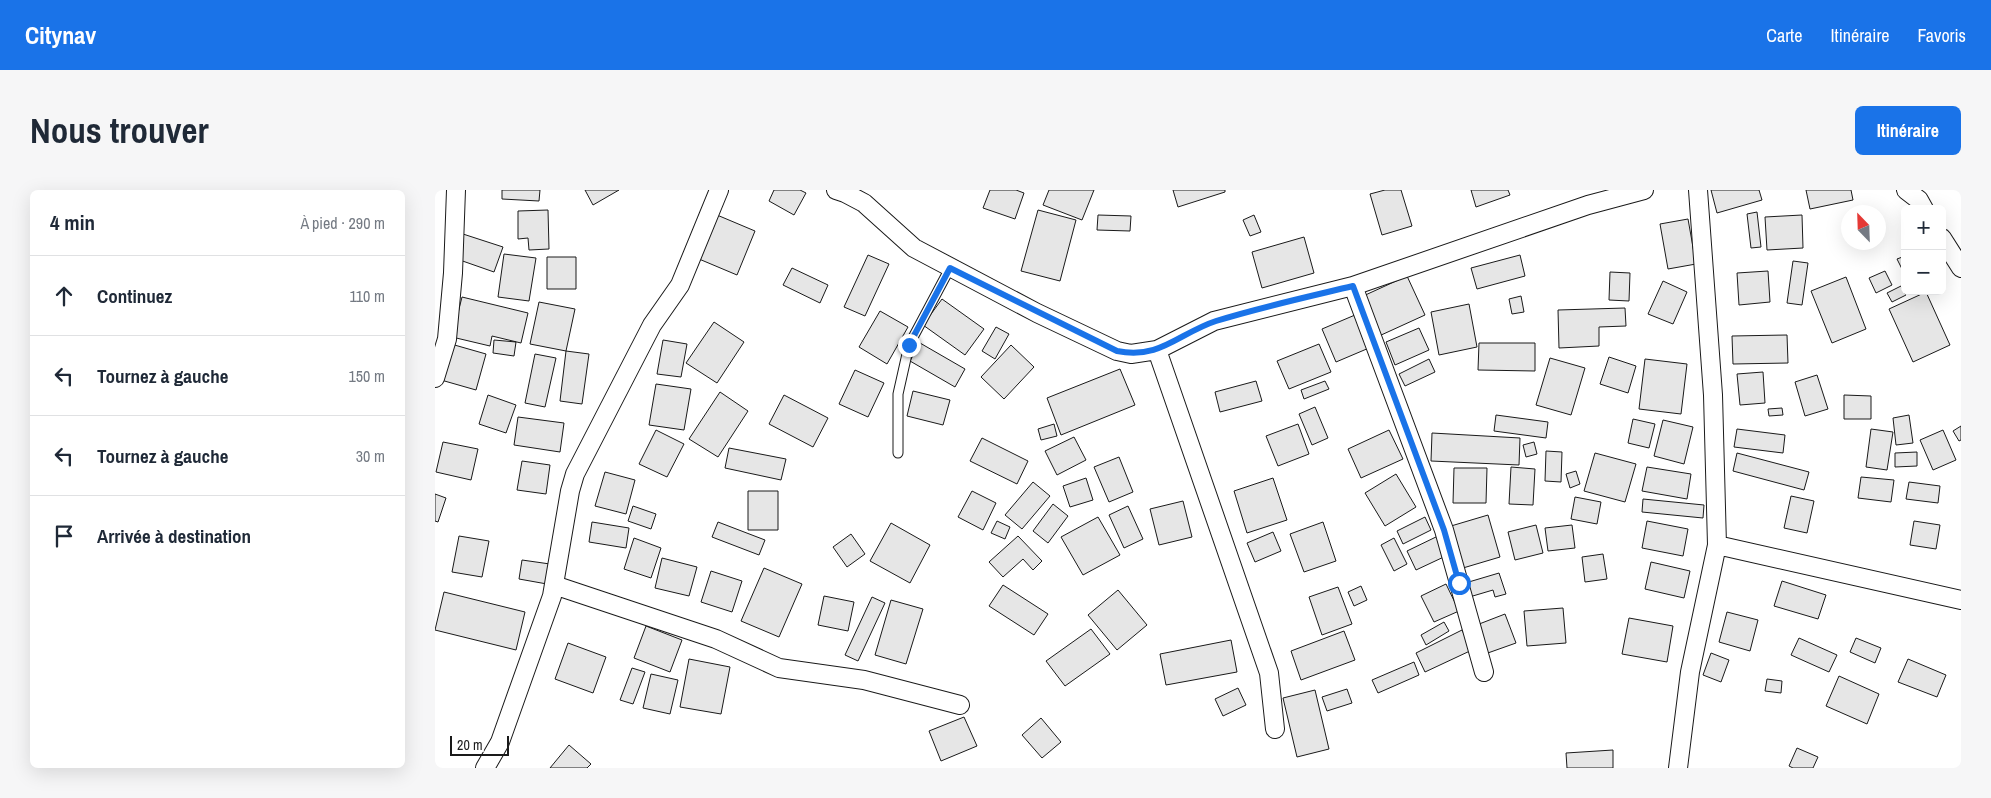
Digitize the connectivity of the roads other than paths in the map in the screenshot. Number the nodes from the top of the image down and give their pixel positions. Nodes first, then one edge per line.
1 (456, 190) edge
2 (719, 190) edge
3 (837, 190) edge
4 (1644, 190) edge
5 (1698, 190) edge
6 (1906, 190) edge
7 (1922, 205) edge
8 (1946, 244) edge
9 (950, 268) junction
10 (1961, 268) edge
11 (1353, 286) junction
12 (1157, 350) junction
13 (435, 378) edge
14 (898, 453) dead end
15 (1717, 545) junction
16 (554, 584) junction
17 (1961, 600) edge
18 (1484, 672) dead end
19 (960, 705) dead end
20 (1275, 728) dead end
21 (485, 768) edge
22 (1678, 768) edge

1 - 13 street
2 - 16 street
3 - 9 street
4 - 11 street
5 - 15 street
6 - 7 street
8 - 10 street
9 - 12 street
9 - 14 lane
11 - 12 street
11 - 18 street
12 - 20 street
15 - 17 street
15 - 22 street
16 - 19 street
16 - 21 street

